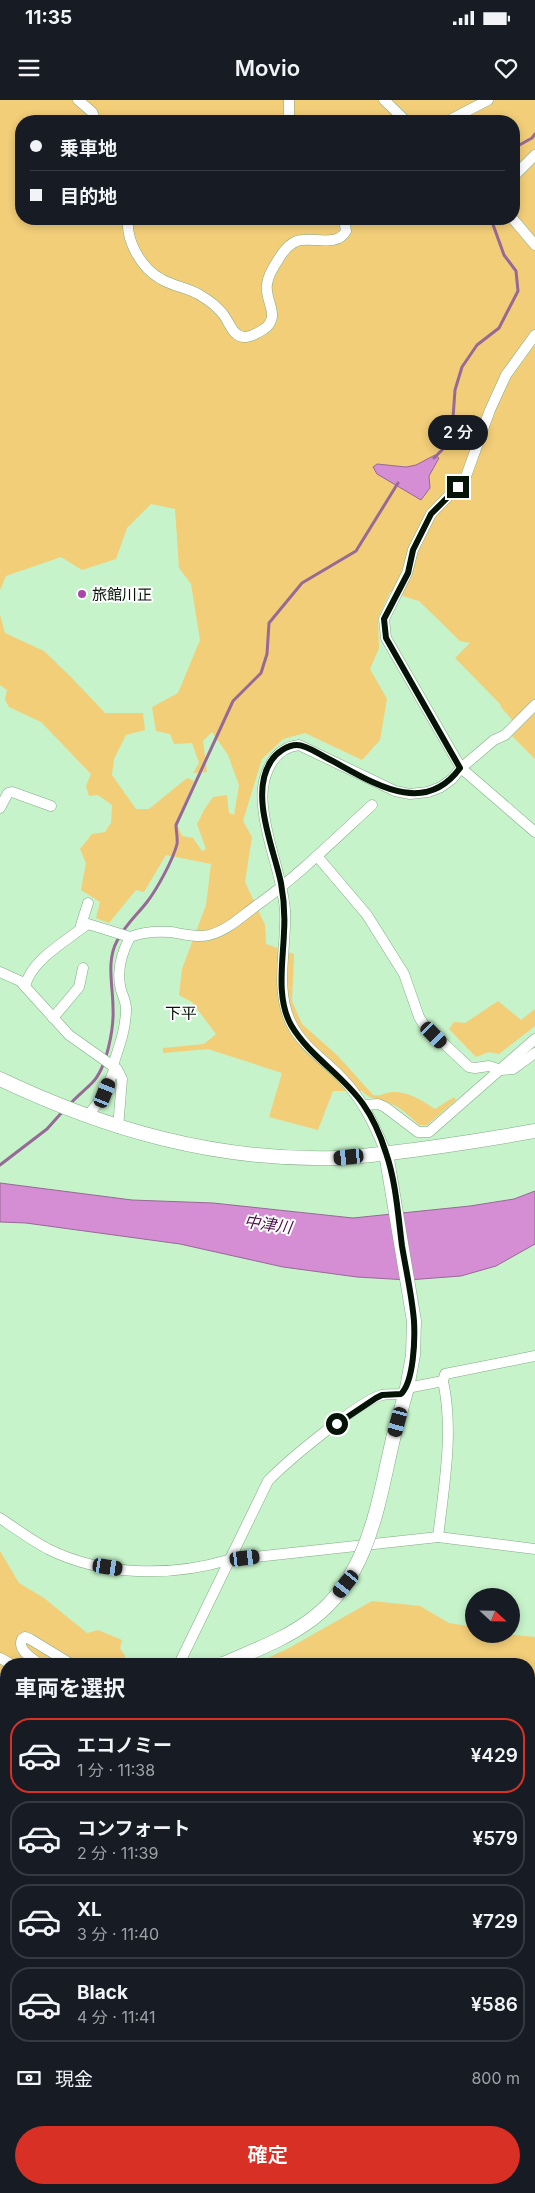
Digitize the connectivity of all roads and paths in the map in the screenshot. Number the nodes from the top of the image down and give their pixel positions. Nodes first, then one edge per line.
1 (78, 100) edge
2 (290, 100) edge
3 (384, 100) edge
4 (488, 100) edge
5 (93, 115) edge
6 (289, 115) edge
7 (400, 115) edge
8 (459, 115) edge
9 (535, 156) edge
10 (520, 170) edge
11 (128, 225) edge
12 (345, 225) edge
13 (518, 225) edge
14 (535, 245) edge
15 (535, 335) edge
16 (535, 706) edge
17 (460, 768) junction
18 (372, 805) dead end
19 (51, 806) dead end
20 (0, 808) edge
21 (535, 832) edge
22 (317, 856) junction
23 (282, 885) junction
24 (88, 903) dead end
25 (82, 928) junction
26 (123, 935) junction
27 (83, 968) dead end
28 (0, 972) edge
29 (25, 986) junction
30 (53, 1018) junction
31 (535, 1039) edge
32 (535, 1053) edge
33 (113, 1065) junction
34 (502, 1070) junction
35 (0, 1079) edge
36 (364, 1105) junction
37 (87, 1117) junction
38 (118, 1128) junction
39 (535, 1131) edge
40 (386, 1153) junction
41 (535, 1356) edge
42 (443, 1380) junction
43 (407, 1388) junction
44 (0, 1518) edge
45 (438, 1537) junction
46 (535, 1549) edge
47 (228, 1560) junction
48 (32, 1658) edge
49 (61, 1658) edge
50 (182, 1658) edge
51 (236, 1658) edge

1 - 5 street
2 - 6 street
3 - 7 street
4 - 8 street
9 - 10 street
11 - 12 street
13 - 14 street
15 - 17 street
16 - 17 street
17 - 21 street
17 - 23 street
18 - 22 street
19 - 20 street
22 - 23 street
22 - 34 street
23 - 26 street
23 - 36 street
24 - 25 street
25 - 26 street
25 - 29 street
26 - 33 street
27 - 30 street
28 - 29 street
29 - 30 street
30 - 33 street
31 - 34 street
32 - 34 street
33 - 37 street
33 - 38 street
34 - 36 street
35 - 37 street
36 - 40 street
37 - 38 street
38 - 40 street
39 - 40 street
40 - 43 street
41 - 42 street
42 - 43 street
42 - 45 street
43 - 47 street
43 - 51 street, bridge
44 - 47 street
45 - 46 street
45 - 47 street
47 - 50 street
48 - 49 street

